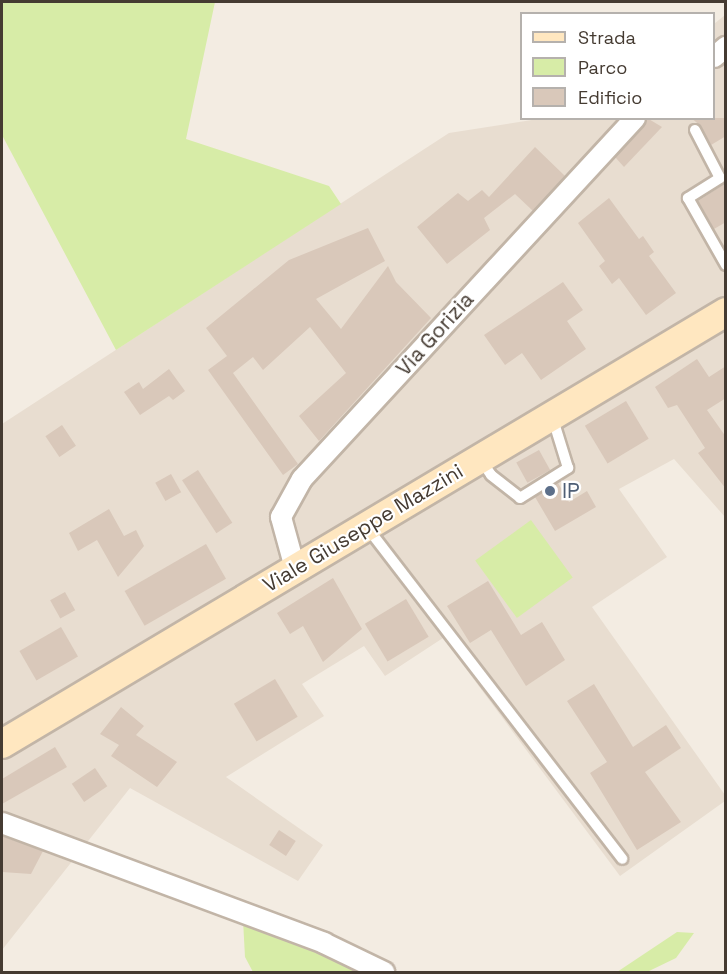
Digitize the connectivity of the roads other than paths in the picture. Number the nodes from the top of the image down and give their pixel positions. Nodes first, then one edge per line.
1 (633, 120) edge
2 (695, 130) dead end
3 (726, 265) edge
4 (726, 312) edge
5 (551, 416) junction
6 (479, 459) junction
7 (366, 526) junction
8 (296, 568) junction
9 (2, 744) edge
10 (2, 823) edge
11 (622, 859) dead end
12 (384, 972) edge

1 - 8 street, Via Gorizia
2 - 3 lane
4 - 5 main road, Viale Giuseppe Mazzini
5 - 6 main road, Viale Giuseppe Mazzini
5 - 6 lane
6 - 7 main road, Viale Giuseppe Mazzini
7 - 8 main road, Viale Giuseppe Mazzini
7 - 11 lane
8 - 9 main road, Viale Giuseppe Mazzini
10 - 12 street

